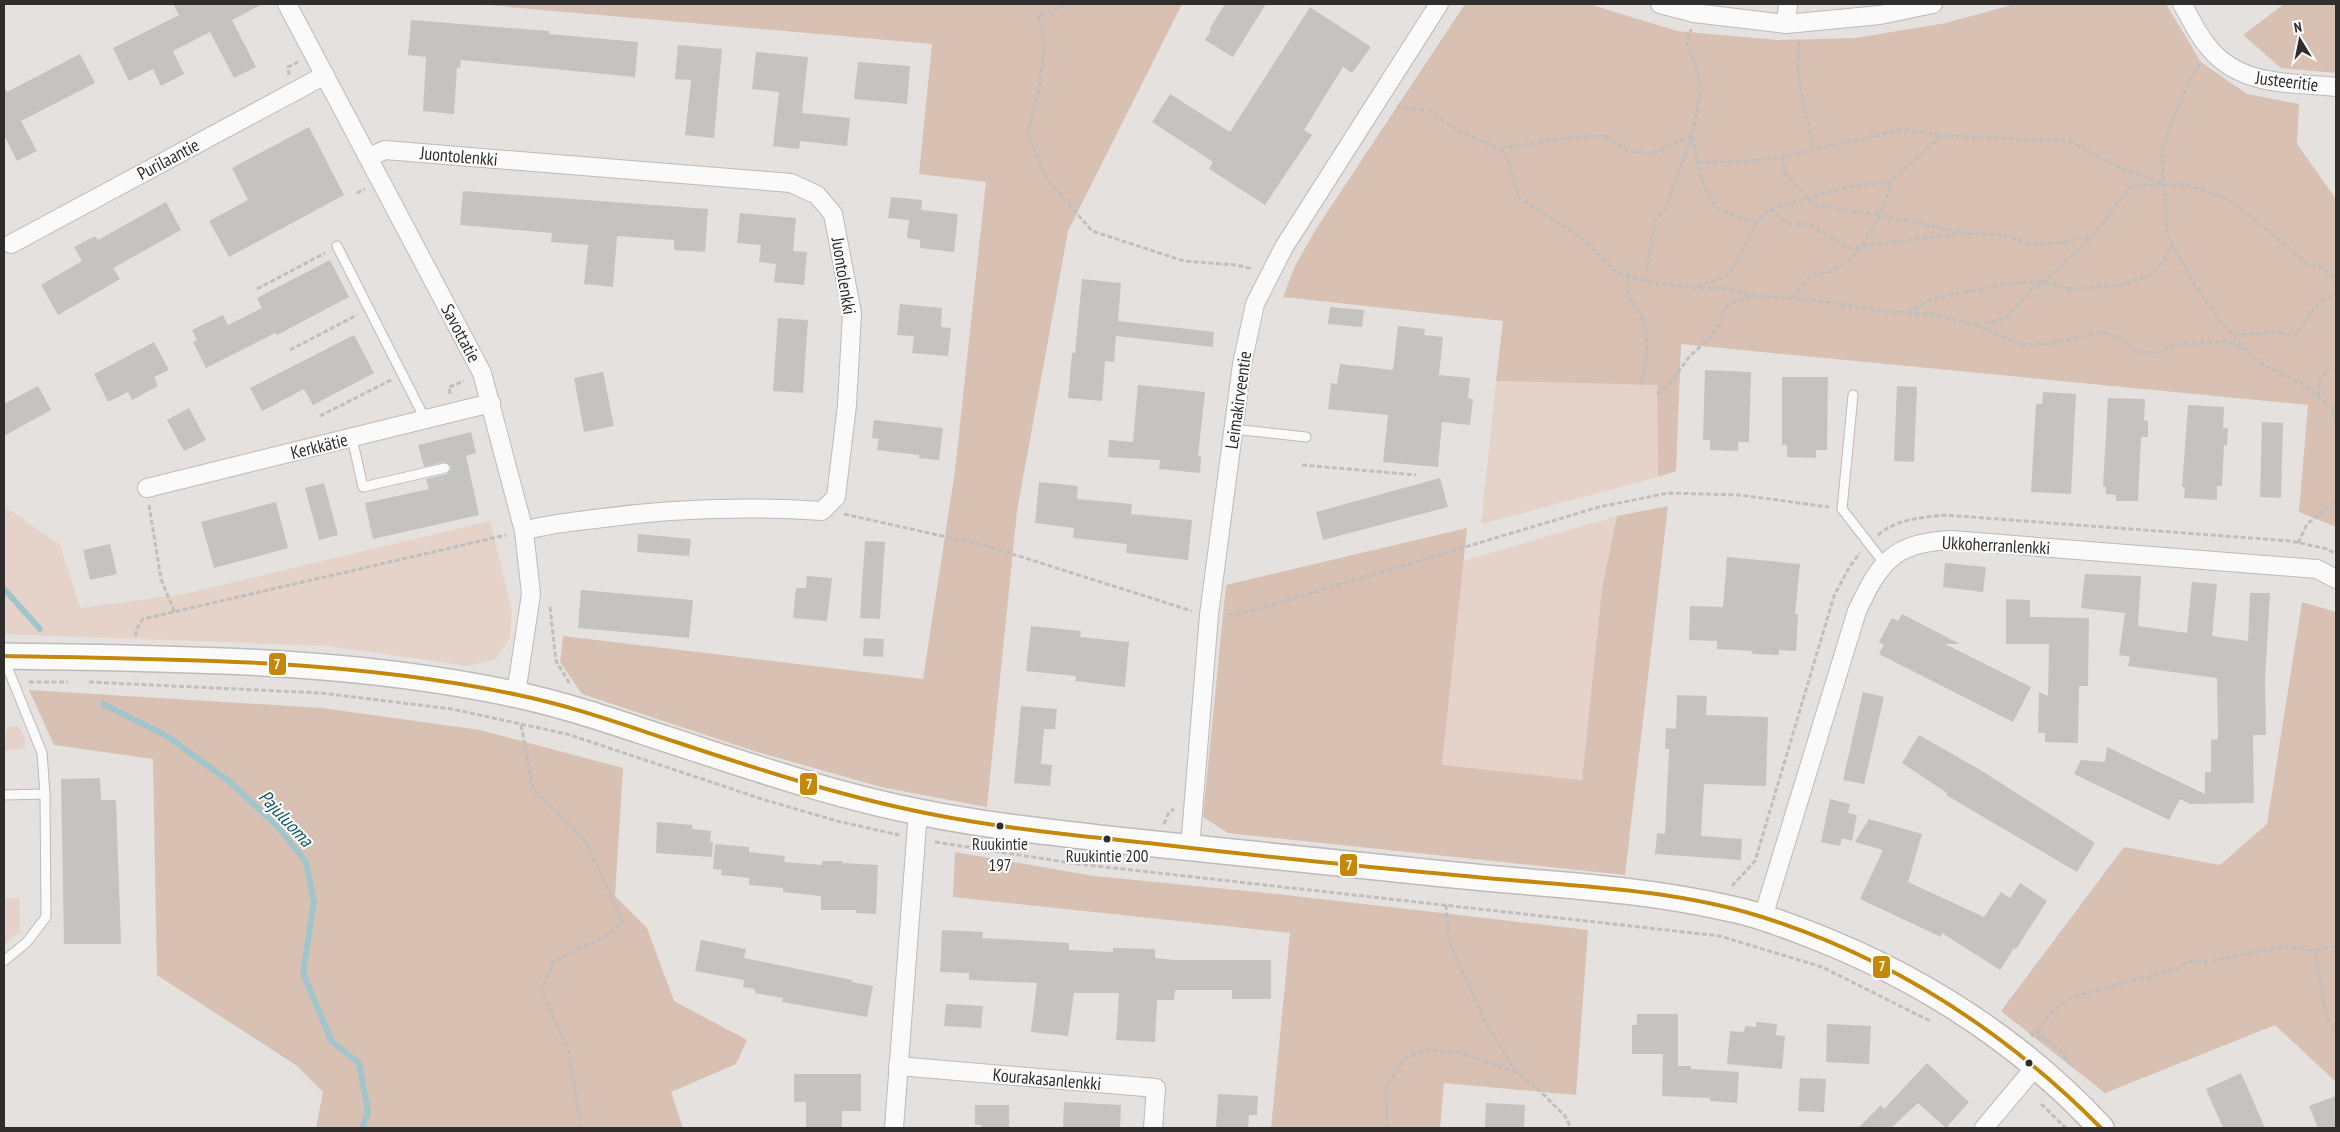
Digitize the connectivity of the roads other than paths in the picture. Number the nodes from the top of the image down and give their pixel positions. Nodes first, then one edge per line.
1 (287, 4) edge
2 (1439, 4) edge
3 (1660, 4) edge
4 (1788, 4) edge
5 (1933, 4) edge
6 (2182, 4) edge
7 (1794, 23) junction
8 (325, 75) junction
9 (2336, 87) edge
10 (369, 157) junction
11 (11, 244) dead end
12 (337, 246) road end
13 (1853, 395) dead end
14 (491, 403) junction
15 (425, 419) junction
16 (1234, 429) junction
17 (1306, 437) dead end
18 (352, 438) junction
19 (445, 468) dead end
20 (146, 488) road end
21 (524, 531) junction
22 (1884, 563) junction
23 (2336, 579) edge
24 (4, 658) edge
25 (516, 694) junction
26 (4, 794) edge
27 (45, 794) junction
28 (918, 812) junction
29 (1190, 848) junction
30 (1763, 917) junction
31 (4, 961) edge
32 (898, 1066) junction
33 (2029, 1075) junction
34 (894, 1128) edge
35 (1153, 1128) edge
36 (1984, 1128) edge
37 (2101, 1128) edge

1 - 8 street, Savottatie
2 - 16 street, Leimakirveentie
3 - 7 street
4 - 7 street
5 - 7 street
6 - 9 street, Justeeritie
8 - 10 street, Savottatie
8 - 11 street, Purilaantie
10 - 14 street, Savottatie
10 - 21 street, Juontolenkki
12 - 15 lane
13 - 22 lane
14 - 15 street, Kerkkätie
14 - 21 street, Savottatie
15 - 18 street, Kerkkätie
16 - 17 lane
16 - 29 street, Leimakirveentie
18 - 19 lane
18 - 20 street, Kerkkätie
21 - 25 street, Savottatie
22 - 23 street, Ukkoherranlenkki
22 - 30 street, Ukkoherranlenkki
24 - 25 street
24 - 27 lane
25 - 28 street
26 - 27 lane
27 - 31 lane
28 - 29 street
28 - 32 street
29 - 30 street
30 - 33 street
32 - 34 street
32 - 35 street, Kourakasanlenkki
33 - 36 street
33 - 37 street

